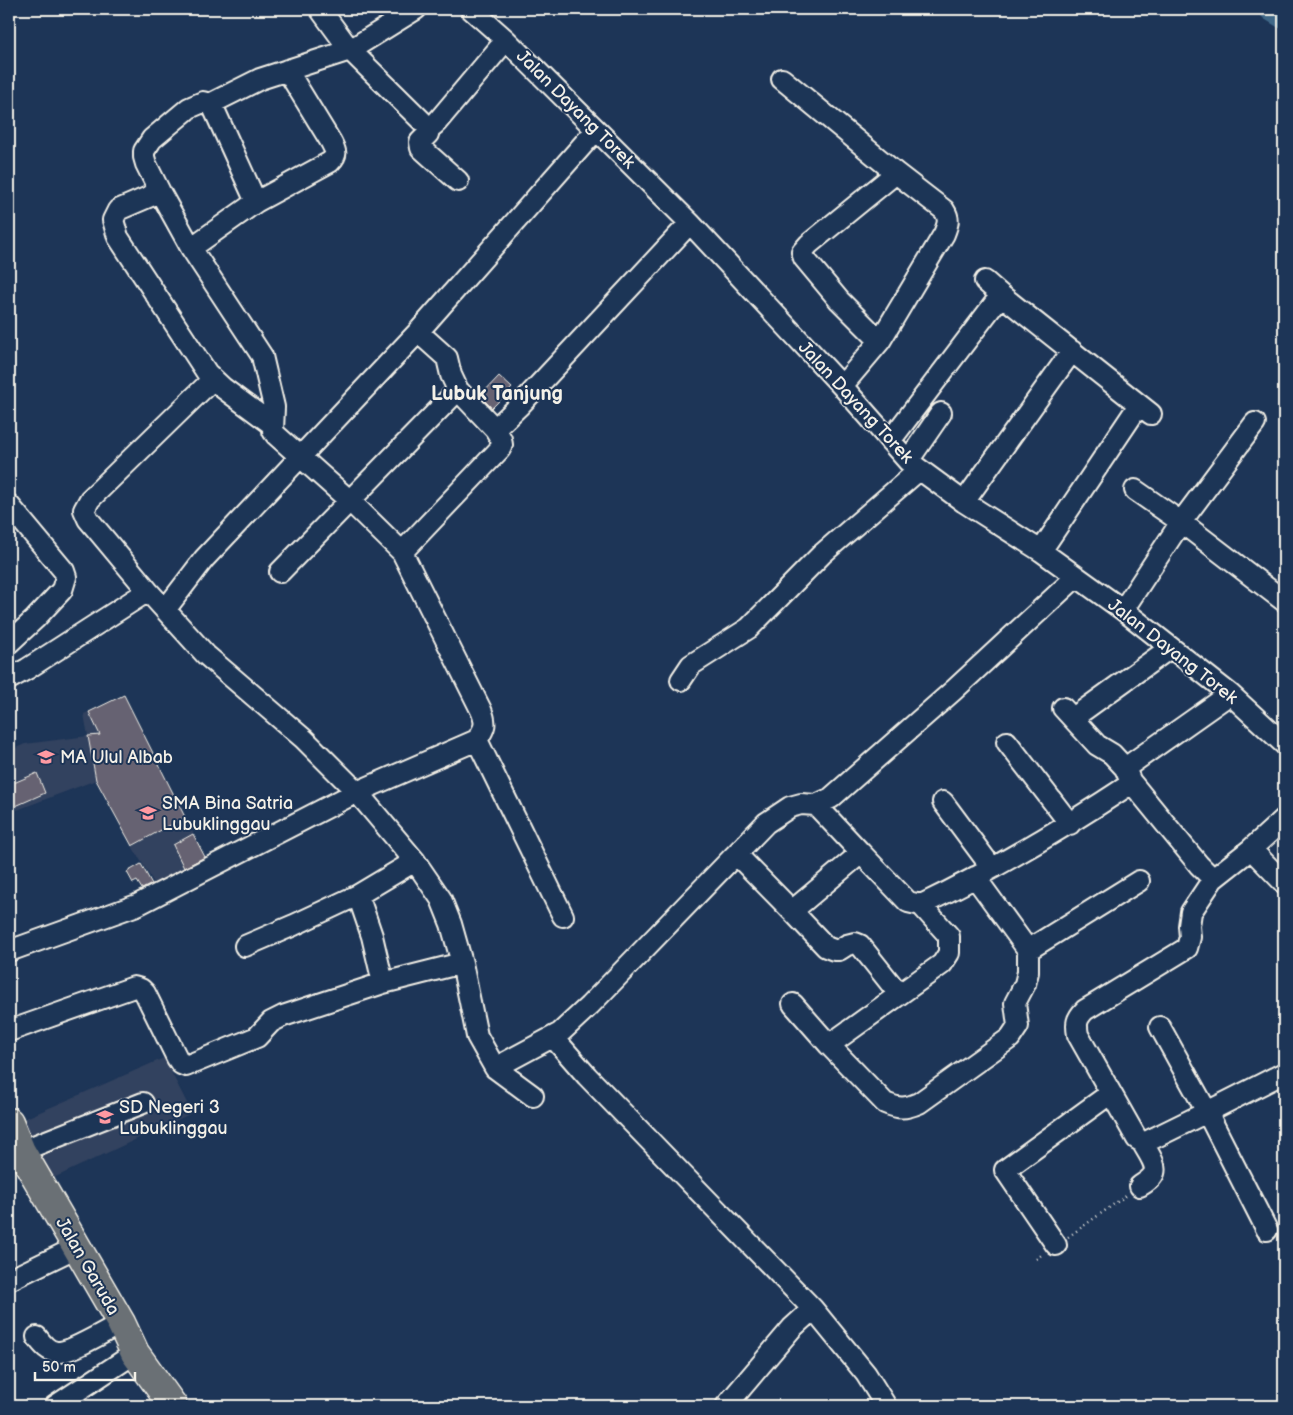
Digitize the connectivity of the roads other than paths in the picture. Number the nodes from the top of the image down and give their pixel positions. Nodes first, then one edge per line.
1 (320, 9) edge
2 (416, 9) edge
3 (471, 9) edge
4 (506, 40) junction
5 (350, 50) junction
6 (287, 70) junction
7 (782, 79) dead end
8 (210, 104) junction
9 (430, 126) junction
10 (596, 130) junction
11 (896, 172) junction
12 (458, 181) dead end
13 (160, 192) junction
14 (256, 202) junction
15 (690, 223) junction
16 (191, 248) junction
17 (985, 281) dead end
18 (1001, 295) junction
19 (418, 332) junction
20 (880, 341) junction
21 (1072, 351) junction
22 (213, 379) junction
23 (842, 386) junction
24 (458, 390) junction
25 (941, 413) dead end
26 (1255, 423) dead end
27 (273, 425) junction
28 (495, 429) junction
29 (890, 441) junction
30 (300, 456) junction
31 (914, 465) junction
32 (1135, 490) dead end
33 (350, 501) junction
34 (964, 502) junction
35 (9, 505) edge
36 (1181, 522) junction
37 (1041, 551) junction
38 (402, 552) junction
39 (280, 572) dead end
40 (1076, 577) junction
41 (148, 591) junction
42 (1284, 601) edge
43 (165, 610) junction
44 (1123, 610) junction
45 (9, 643) edge
46 (1170, 648) junction
47 (9, 679) edge
48 (681, 680) dead end
49 (1230, 694) junction
50 (476, 740) junction
51 (1007, 742) dead end
52 (1284, 744) edge
53 (1128, 776) junction
54 (357, 792) junction
55 (943, 802) dead end
56 (816, 806) junction
57 (1284, 819) edge
58 (1070, 824) junction
59 (1251, 849) junction
60 (862, 853) junction
61 (736, 854) junction
62 (415, 861) junction
63 (983, 873) junction
64 (1213, 879) junction
65 (1139, 881) dead end
66 (1284, 883) edge
67 (358, 895) junction
68 (921, 906) junction
69 (792, 910) junction
70 (563, 916) dead end
71 (245, 946) dead end
72 (1028, 950) junction
73 (9, 952) edge
74 (462, 963) junction
75 (383, 983) junction
76 (900, 994) junction
77 (794, 1004) dead end
78 (1160, 1027) dead end
79 (9, 1031) edge
80 (553, 1037) junction
81 (829, 1045) junction
82 (495, 1068) junction
83 (1284, 1073) edge
84 (1111, 1093) junction
85 (533, 1096) dead end
86 (142, 1103) dead end
87 (1207, 1112) junction
88 (9, 1122) edge
89 (1142, 1142) junction
90 (21, 1151) junction
91 (1140, 1186) road end
92 (1267, 1230) dead end
93 (1056, 1245) road end
94 (77, 1247) junction
95 (9, 1280) edge
96 (813, 1309) junction
97 (121, 1323) junction
98 (37, 1337) dead end
99 (135, 1353) junction
100 (55, 1406) edge
101 (173, 1406) edge
102 (726, 1406) edge
103 (886, 1406) edge

1 - 5 street
2 - 5 street
3 - 4 street, Jalan Dayang Torek
4 - 9 street
4 - 10 street, Jalan Dayang Torek
5 - 6 street
5 - 9 street
6 - 8 street
6 - 14 street
7 - 11 street
8 - 13 street
8 - 14 street
9 - 12 street
10 - 15 street, Jalan Dayang Torek
10 - 19 street
11 - 20 street
11 - 20 street
13 - 16 street
13 - 22 street
14 - 16 street
15 - 23 street, Jalan Dayang Torek
15 - 28 street
16 - 27 street
17 - 18 street
18 - 21 street
18 - 29 street
19 - 24 street
19 - 30 street
20 - 23 street
21 - 34 street
21 - 37 street
22 - 27 street
22 - 41 street
23 - 29 street, Jalan Dayang Torek
24 - 28 street
24 - 33 street
25 - 31 street
26 - 36 street
27 - 30 street
28 - 38 street
29 - 31 street, Jalan Dayang Torek
30 - 33 street
30 - 43 street
31 - 34 street, Jalan Dayang Torek
31 - 48 street
32 - 36 street
33 - 38 street
33 - 39 street
34 - 37 street, Jalan Dayang Torek
35 - 45 street
36 - 42 street
36 - 44 street
37 - 40 street, Jalan Dayang Torek
38 - 50 street
40 - 44 street, Jalan Dayang Torek
40 - 56 street
41 - 43 street
41 - 47 street
43 - 54 street
44 - 46 street, Jalan Dayang Torek
46 - 49 street, Jalan Dayang Torek
46 - 53 street
49 - 52 street, Jalan Dayang Torek
49 - 53 street
50 - 54 street
50 - 70 street
51 - 58 street
53 - 58 street
53 - 64 street
54 - 62 street
54 - 73 street
55 - 63 street
56 - 60 street
56 - 61 street
57 - 59 street
58 - 63 street
59 - 64 street
59 - 66 street
60 - 68 street
60 - 69 street
61 - 69 street
61 - 80 street
62 - 67 street
62 - 74 street
63 - 68 street
63 - 72 street
64 - 84 street
65 - 72 street
67 - 71 street
67 - 75 street
68 - 76 street
69 - 76 street
72 - 81 street
74 - 75 street
74 - 82 street
75 - 79 street
76 - 81 street
77 - 81 street
78 - 87 street
80 - 82 street
80 - 96 street
82 - 85 street
83 - 87 street
84 - 89 street
84 - 93 street
86 - 90 street
87 - 89 street
87 - 92 street
88 - 90 highway, Jalan Garuda
89 - 91 street
90 - 94 highway, Jalan Garuda
94 - 95 street
94 - 97 highway, Jalan Garuda
96 - 102 street
96 - 103 street
97 - 98 street
97 - 99 highway, Jalan Garuda
99 - 100 street
99 - 101 highway, Jalan Garuda

